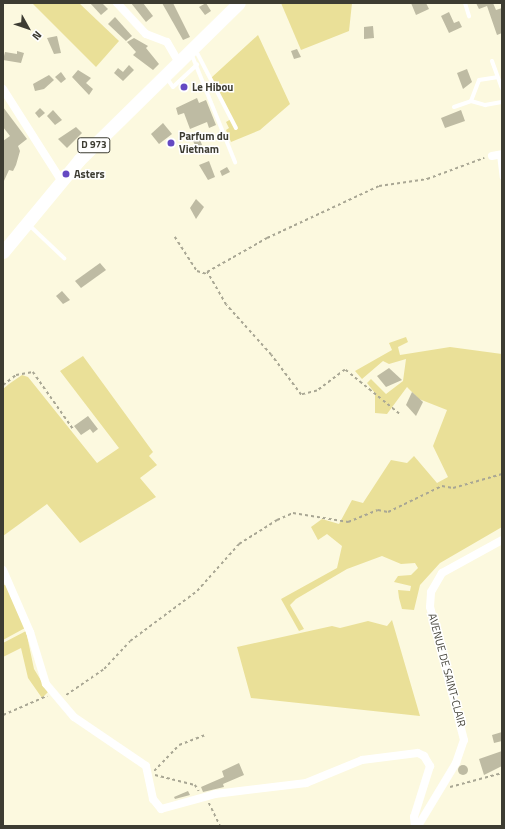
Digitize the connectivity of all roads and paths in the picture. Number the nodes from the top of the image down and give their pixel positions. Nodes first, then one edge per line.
1 (117, 3) edge
2 (235, 3) edge
3 (239, 3) edge
4 (465, 3) edge
5 (469, 16) dead end
6 (204, 38) junction
7 (193, 49) junction
8 (492, 61) dead end
9 (179, 63) junction
10 (197, 65) junction
11 (165, 76) junction
12 (497, 77) junction
13 (502, 88) edge
14 (3, 90) edge
15 (471, 101) junction
16 (502, 102) edge
17 (454, 107) dead end
18 (236, 128) dead end
19 (498, 155) edge
20 (235, 162) dead end
21 (502, 178) edge
22 (61, 180) junction
23 (26, 222) junction
24 (175, 237) dead end
25 (3, 252) edge
26 (64, 258) dead end
27 (207, 274) junction
28 (3, 385) edge
29 (398, 414) dead end
30 (73, 429) dead end
31 (502, 474) edge
32 (502, 540) edge
33 (3, 570) edge
34 (56, 696) junction
35 (3, 715) edge
36 (205, 735) dead end
37 (502, 773) edge
38 (151, 774) junction
39 (203, 796) junction
40 (435, 798) junction
41 (220, 826) edge
42 (415, 826) edge
43 (418, 826) edge

1 - 9 street
2 - 6 main road, D 973
3 - 6 main road, D 973
4 - 5 lane
6 - 7 main road, D 973
7 - 9 main road, D 973
7 - 10 lane
7 - 18 lane
8 - 12 lane
9 - 11 main road, D 973
10 - 11 lane
10 - 20 lane
11 - 22 main road, D 973
12 - 13 lane
12 - 15 lane
14 - 22 street
15 - 16 lane
15 - 17 lane
19 - 21 lane
19 - 27 path
22 - 23 main road, D 973
23 - 25 main road, D 973
23 - 26 lane
24 - 27 path
27 - 29 path
28 - 30 path
31 - 34 path
32 - 40 street, AVENUE DE SAINT-CLAIR
33 - 34 street
34 - 35 path
34 - 38 street
36 - 38 path
37 - 40 path
38 - 39 path
38 - 39 street
39 - 41 path
39 - 42 street
40 - 43 street, AVENUE DE SAINT-CLAIR

